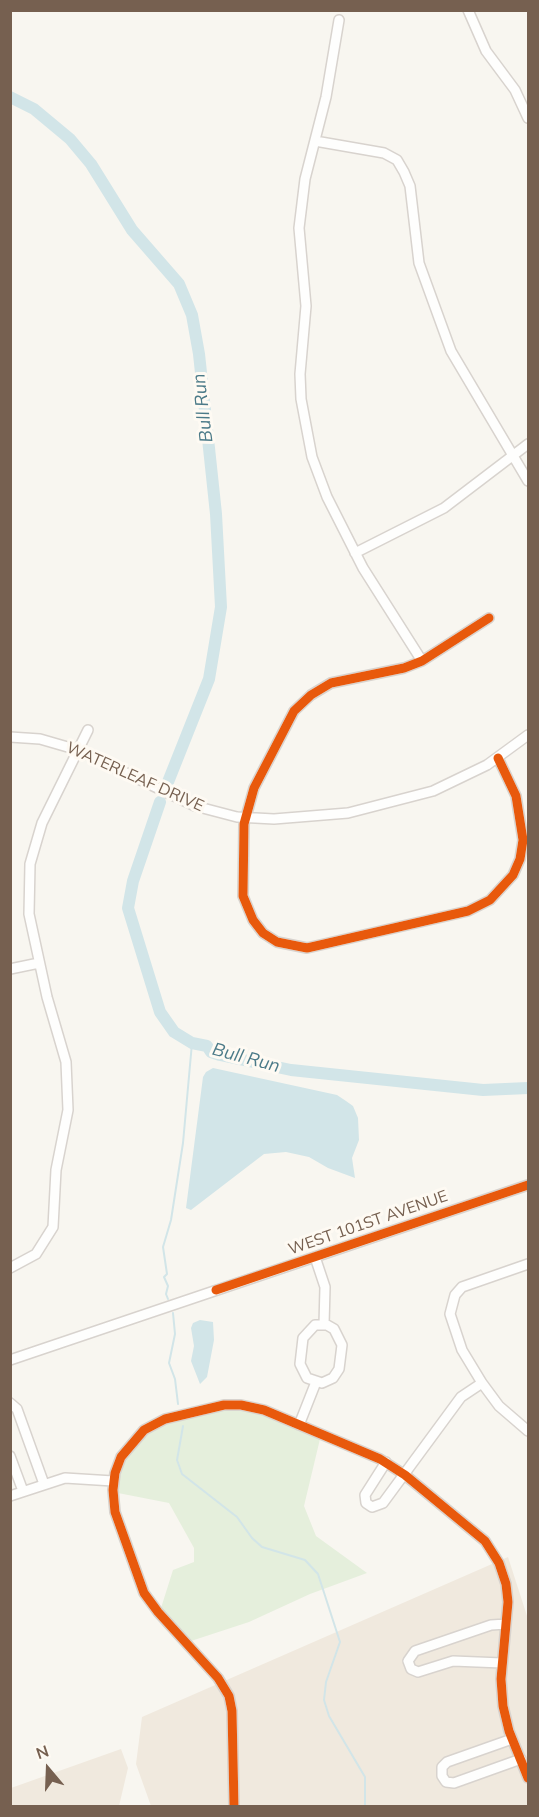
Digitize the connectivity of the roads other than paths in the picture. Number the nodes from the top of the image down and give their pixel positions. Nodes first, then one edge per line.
1 (468, 10) edge
2 (339, 20) dead end
3 (528, 118) edge
4 (315, 141) junction
5 (528, 444) edge
6 (513, 457) junction
7 (528, 481) edge
8 (355, 553) junction
9 (489, 618) dead end
10 (422, 661) junction
11 (88, 730) dead end
12 (528, 735) edge
13 (10, 737) edge
14 (78, 750) junction
15 (498, 758) junction
16 (245, 818) junction
17 (39, 963) junction
18 (10, 969) edge
19 (528, 1185) edge
20 (315, 1257) junction
21 (528, 1264) edge
22 (10, 1268) edge
23 (324, 1324) junction
24 (10, 1360) edge
25 (316, 1382) junction
26 (482, 1383) junction
27 (10, 1403) edge
28 (299, 1425) junction
29 (528, 1431) edge
30 (10, 1456) edge
31 (386, 1462) junction
32 (405, 1475) junction
33 (113, 1481) junction
34 (44, 1484) junction
35 (23, 1491) junction
36 (10, 1496) edge
37 (506, 1624) junction
38 (502, 1663) junction
39 (512, 1739) junction
40 (521, 1759) junction
41 (528, 1778) edge
42 (234, 1806) edge

1 - 3 street
2 - 4 street
4 - 6 street
4 - 8 street
5 - 6 street
6 - 7 street
6 - 8 street
8 - 10 street
9 - 10 street
10 - 16 street
11 - 14 street
12 - 15 street, WATERLEAF DRIVE
13 - 14 street, WATERLEAF DRIVE
14 - 16 street, WATERLEAF DRIVE
14 - 17 street
15 - 16 street, WATERLEAF DRIVE
15 - 16 street
17 - 18 street
17 - 22 street
19 - 20 street, WEST 101ST AVENUE
20 - 23 street
20 - 24 street, WEST 101ST AVENUE
21 - 26 street
23 - 25 street
23 - 25 street
25 - 28 street
26 - 29 street
26 - 32 street
27 - 34 street
28 - 31 street
28 - 33 street
30 - 35 street
31 - 32 street
31 - 32 street
32 - 37 street
33 - 34 street
33 - 42 street
34 - 35 street
35 - 36 street
37 - 38 street
37 - 38 street
38 - 39 street
39 - 40 street
39 - 40 street
40 - 41 street

